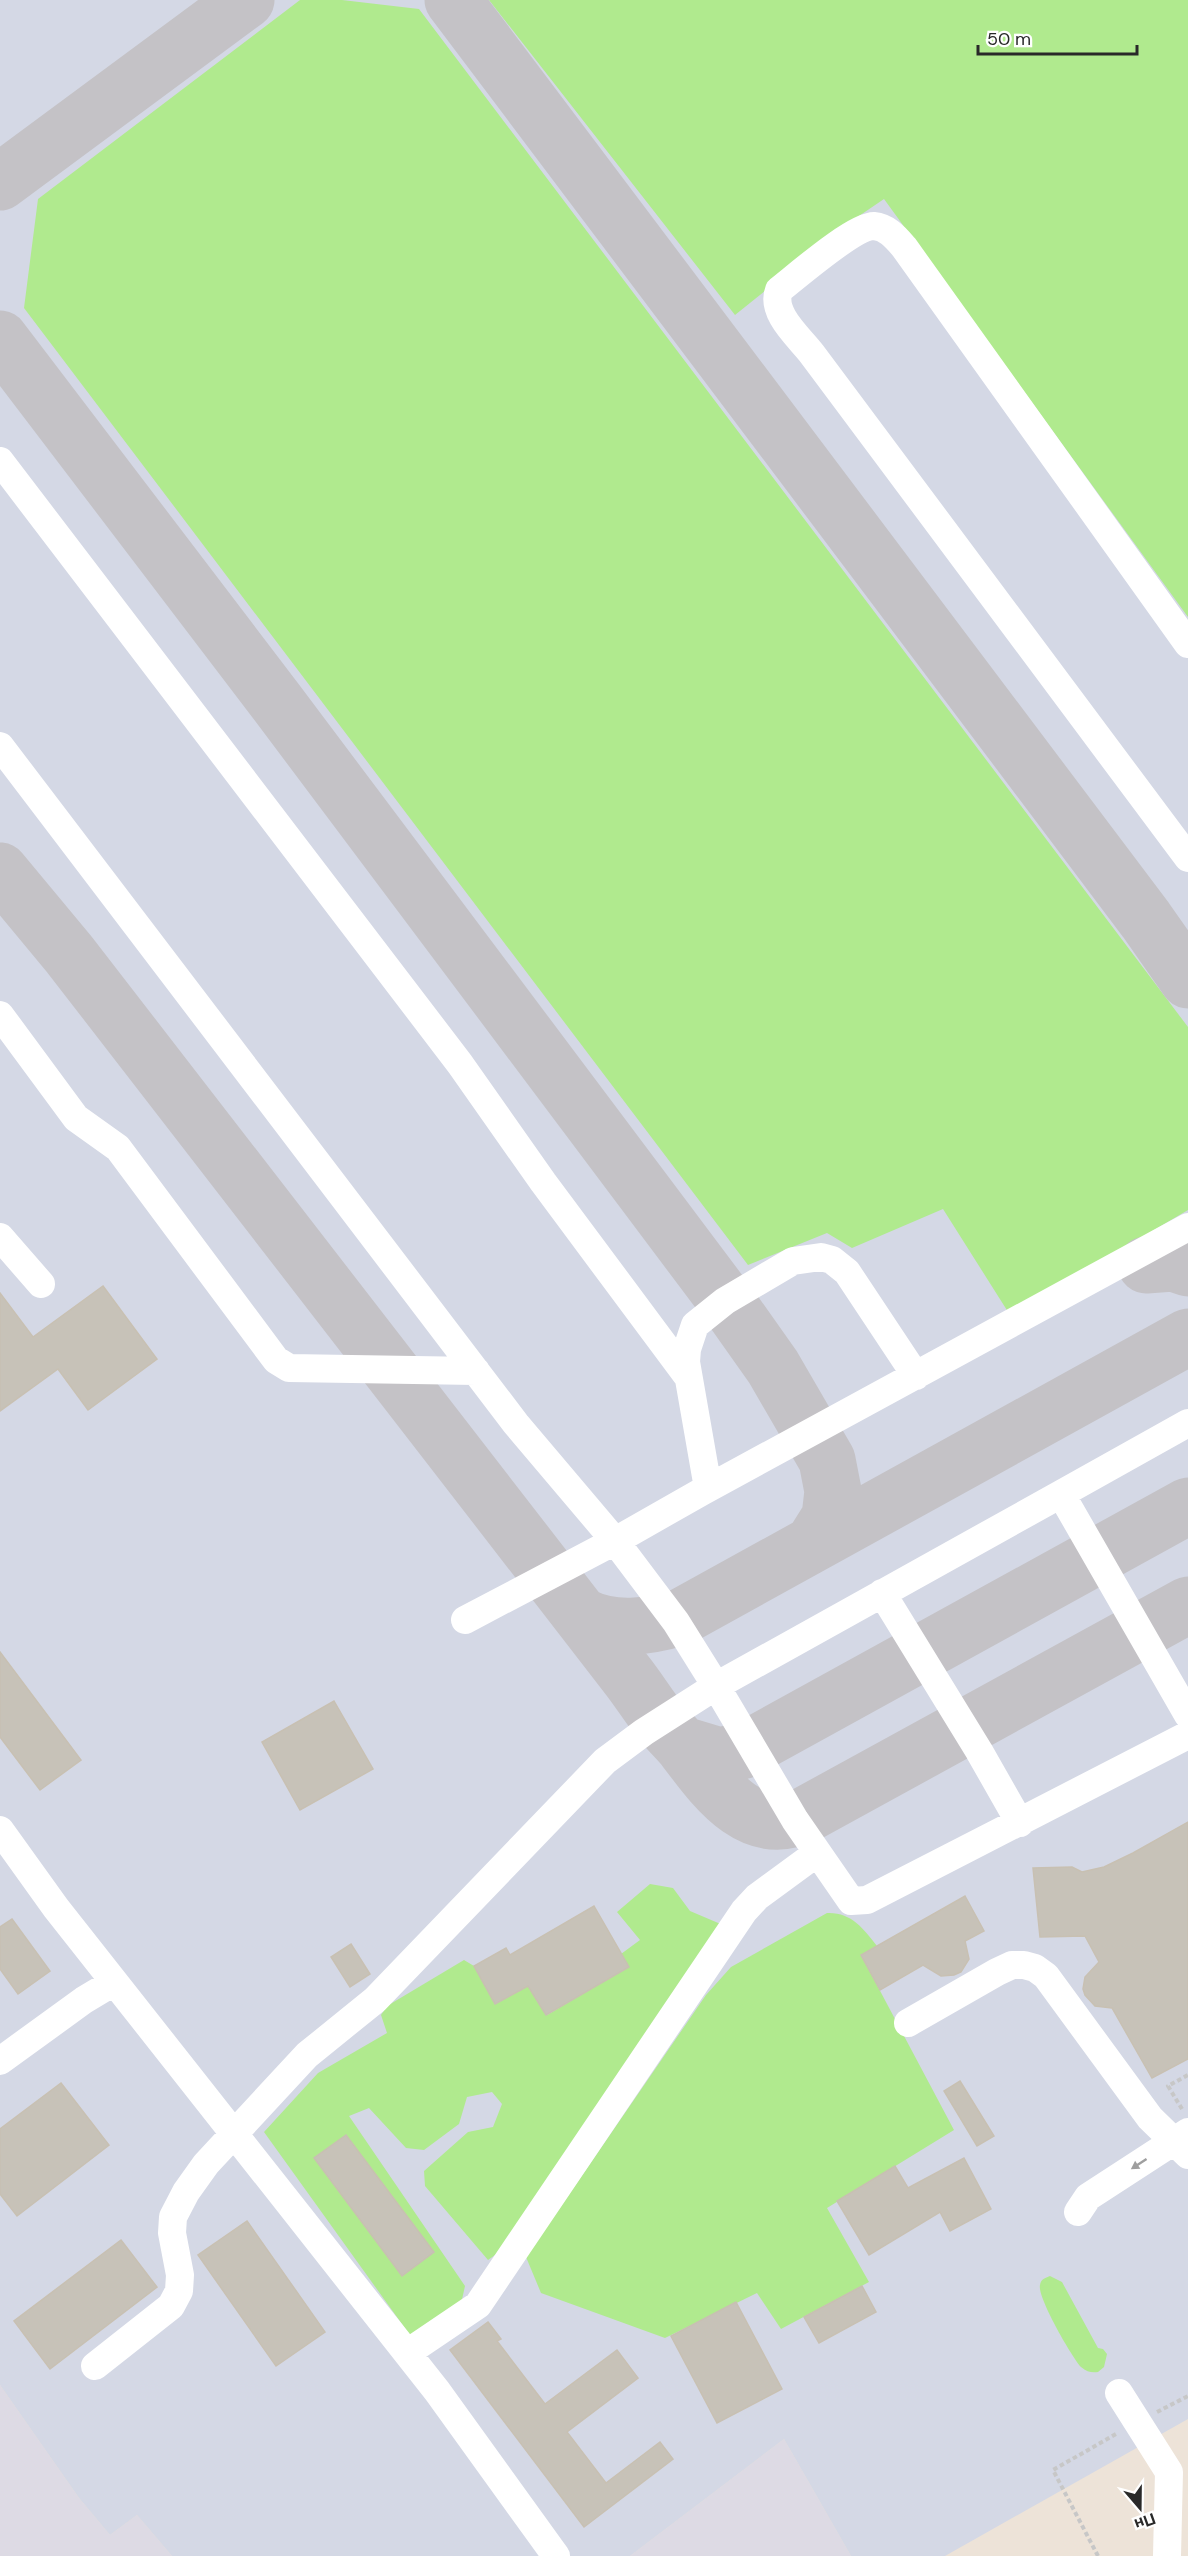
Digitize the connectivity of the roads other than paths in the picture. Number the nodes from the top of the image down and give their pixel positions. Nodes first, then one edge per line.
1 (0, 460) edge
2 (1188, 644) edge
3 (0, 746) edge
4 (1188, 858) edge
5 (0, 1015) edge
6 (1188, 1227) edge
7 (0, 1238) edge
8 (41, 1284) dead end
9 (476, 1371) junction
10 (916, 1376) junction
11 (688, 1377) junction
12 (1188, 1424) edge
13 (708, 1488) junction
14 (1061, 1494) junction
15 (615, 1541) junction
16 (882, 1593) junction
17 (465, 1620) dead end
18 (716, 1686) junction
19 (1188, 1716) edge
20 (1188, 1735) edge
21 (1020, 1823) junction
22 (0, 1830) edge
23 (817, 1853) junction
24 (114, 1982) junction
25 (908, 2023) dead end
26 (0, 2061) edge
27 (235, 2135) junction
28 (1183, 2135) edge
29 (1078, 2212) dead end
30 (407, 2353) junction
31 (94, 2366) dead end
32 (1119, 2393) dead end
33 (556, 2556) edge
34 (1167, 2556) edge

1 - 11 lane
2 - 4 lane
3 - 9 lane
5 - 9 lane
6 - 10 lane
7 - 8 lane
9 - 15 lane
10 - 11 lane
10 - 13 lane
11 - 13 lane
12 - 14 lane
13 - 15 lane
14 - 16 lane
14 - 19 lane
15 - 17 lane
15 - 18 lane
16 - 18 lane
16 - 21 lane
18 - 23 lane
18 - 27 lane
20 - 21 lane
21 - 23 lane
22 - 24 lane
23 - 30 lane
24 - 26 lane
24 - 27 lane
25 - 28 lane
27 - 30 lane
27 - 31 lane
28 -> 29 lane
30 - 33 lane
32 - 34 lane

